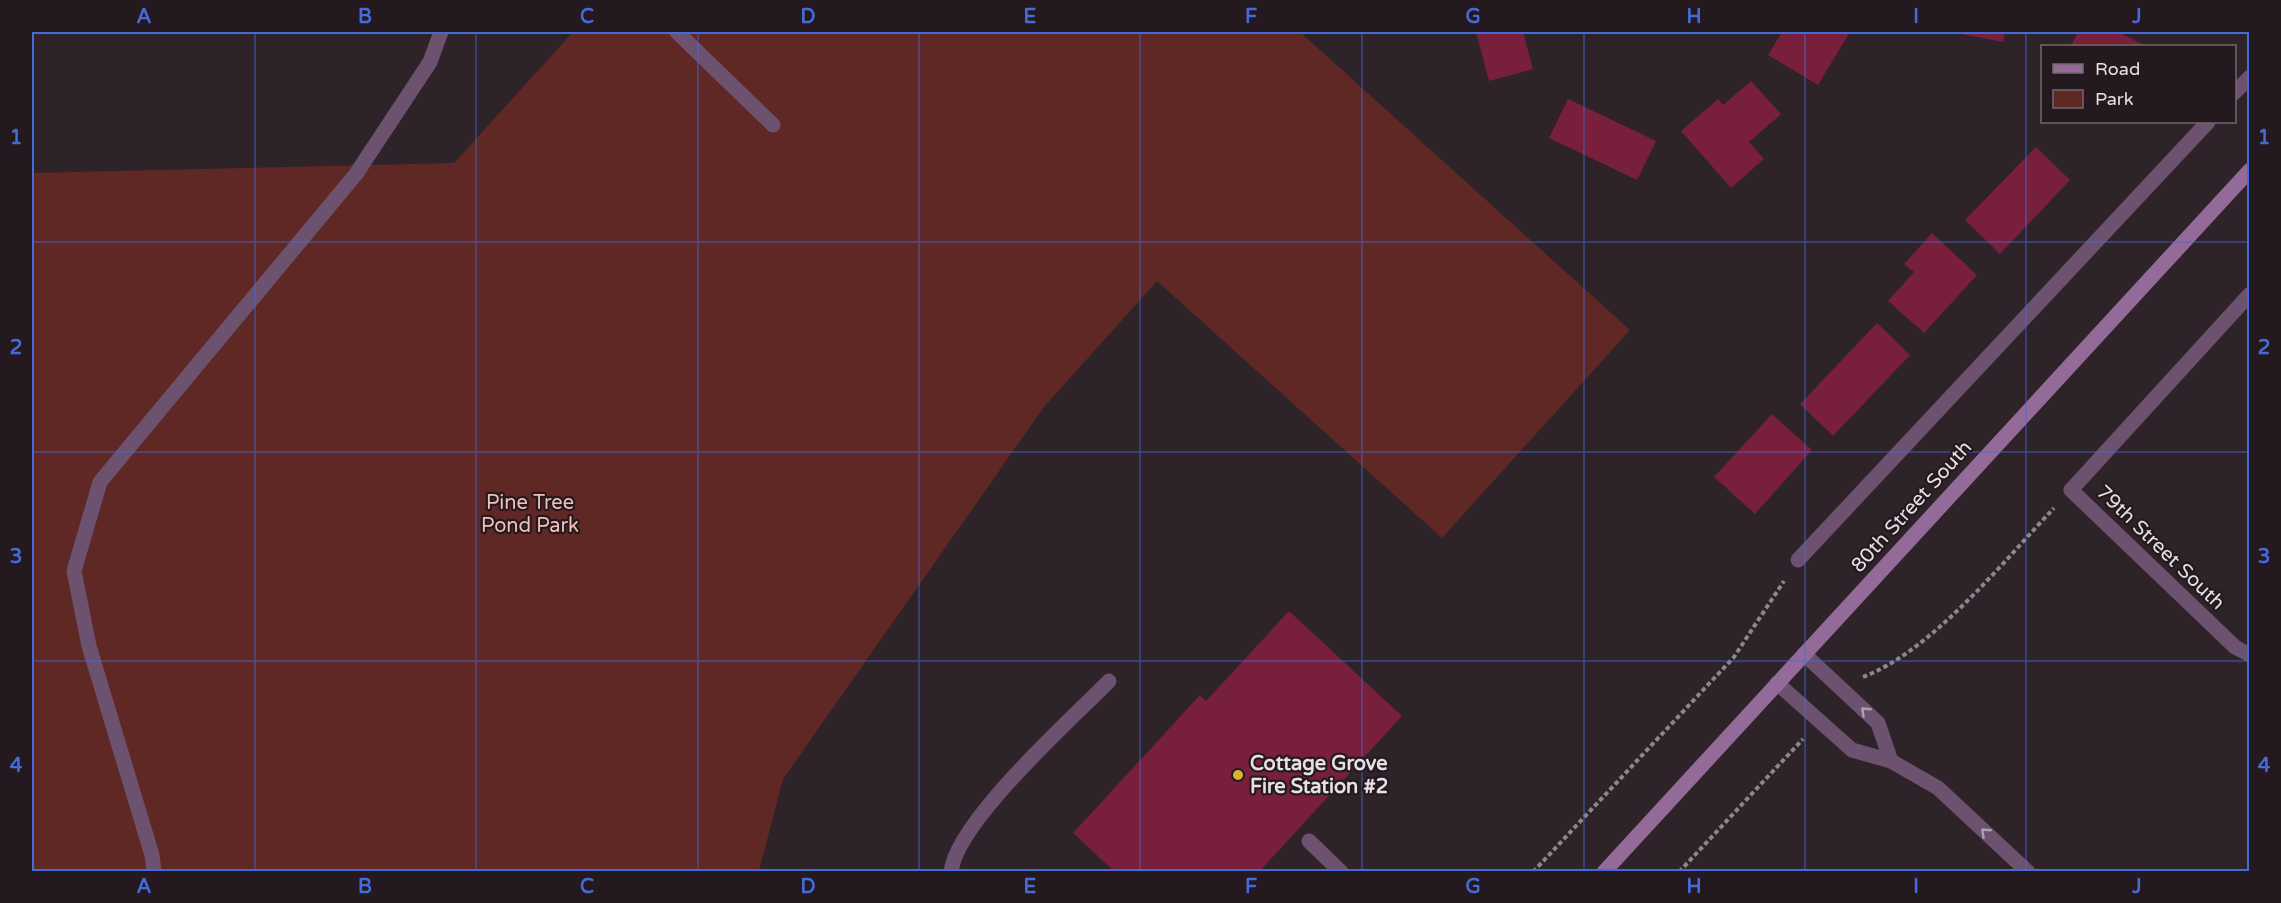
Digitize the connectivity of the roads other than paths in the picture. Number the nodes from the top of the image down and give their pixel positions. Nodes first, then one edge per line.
1 (441, 32) edge
2 (677, 32) edge
3 (2250, 77) edge
4 (2236, 92) edge
5 (2207, 123) edge
6 (773, 125) dead end
7 (2250, 170) edge
8 (2250, 294) edge
9 (1798, 560) road end
10 (1804, 654) junction
11 (2250, 655) edge
12 (1109, 681) dead end
13 (1777, 683) junction
14 (1892, 761) junction
15 (1309, 841) dead end
16 (154, 872) edge
17 (951, 872) edge
18 (1341, 872) edge
19 (1604, 872) edge
20 (2028, 872) edge

1 - 16 street
2 - 6 street
3 - 4 street
5 - 9 street
7 - 10 main road, 80th Street South
8 - 11 street, 79th Street South
10 - 13 main road, 80th Street South
14 -> 10 street
12 - 17 street
13 - 14 street
13 - 19 main road, 80th Street South
20 -> 14 street
15 - 18 street

